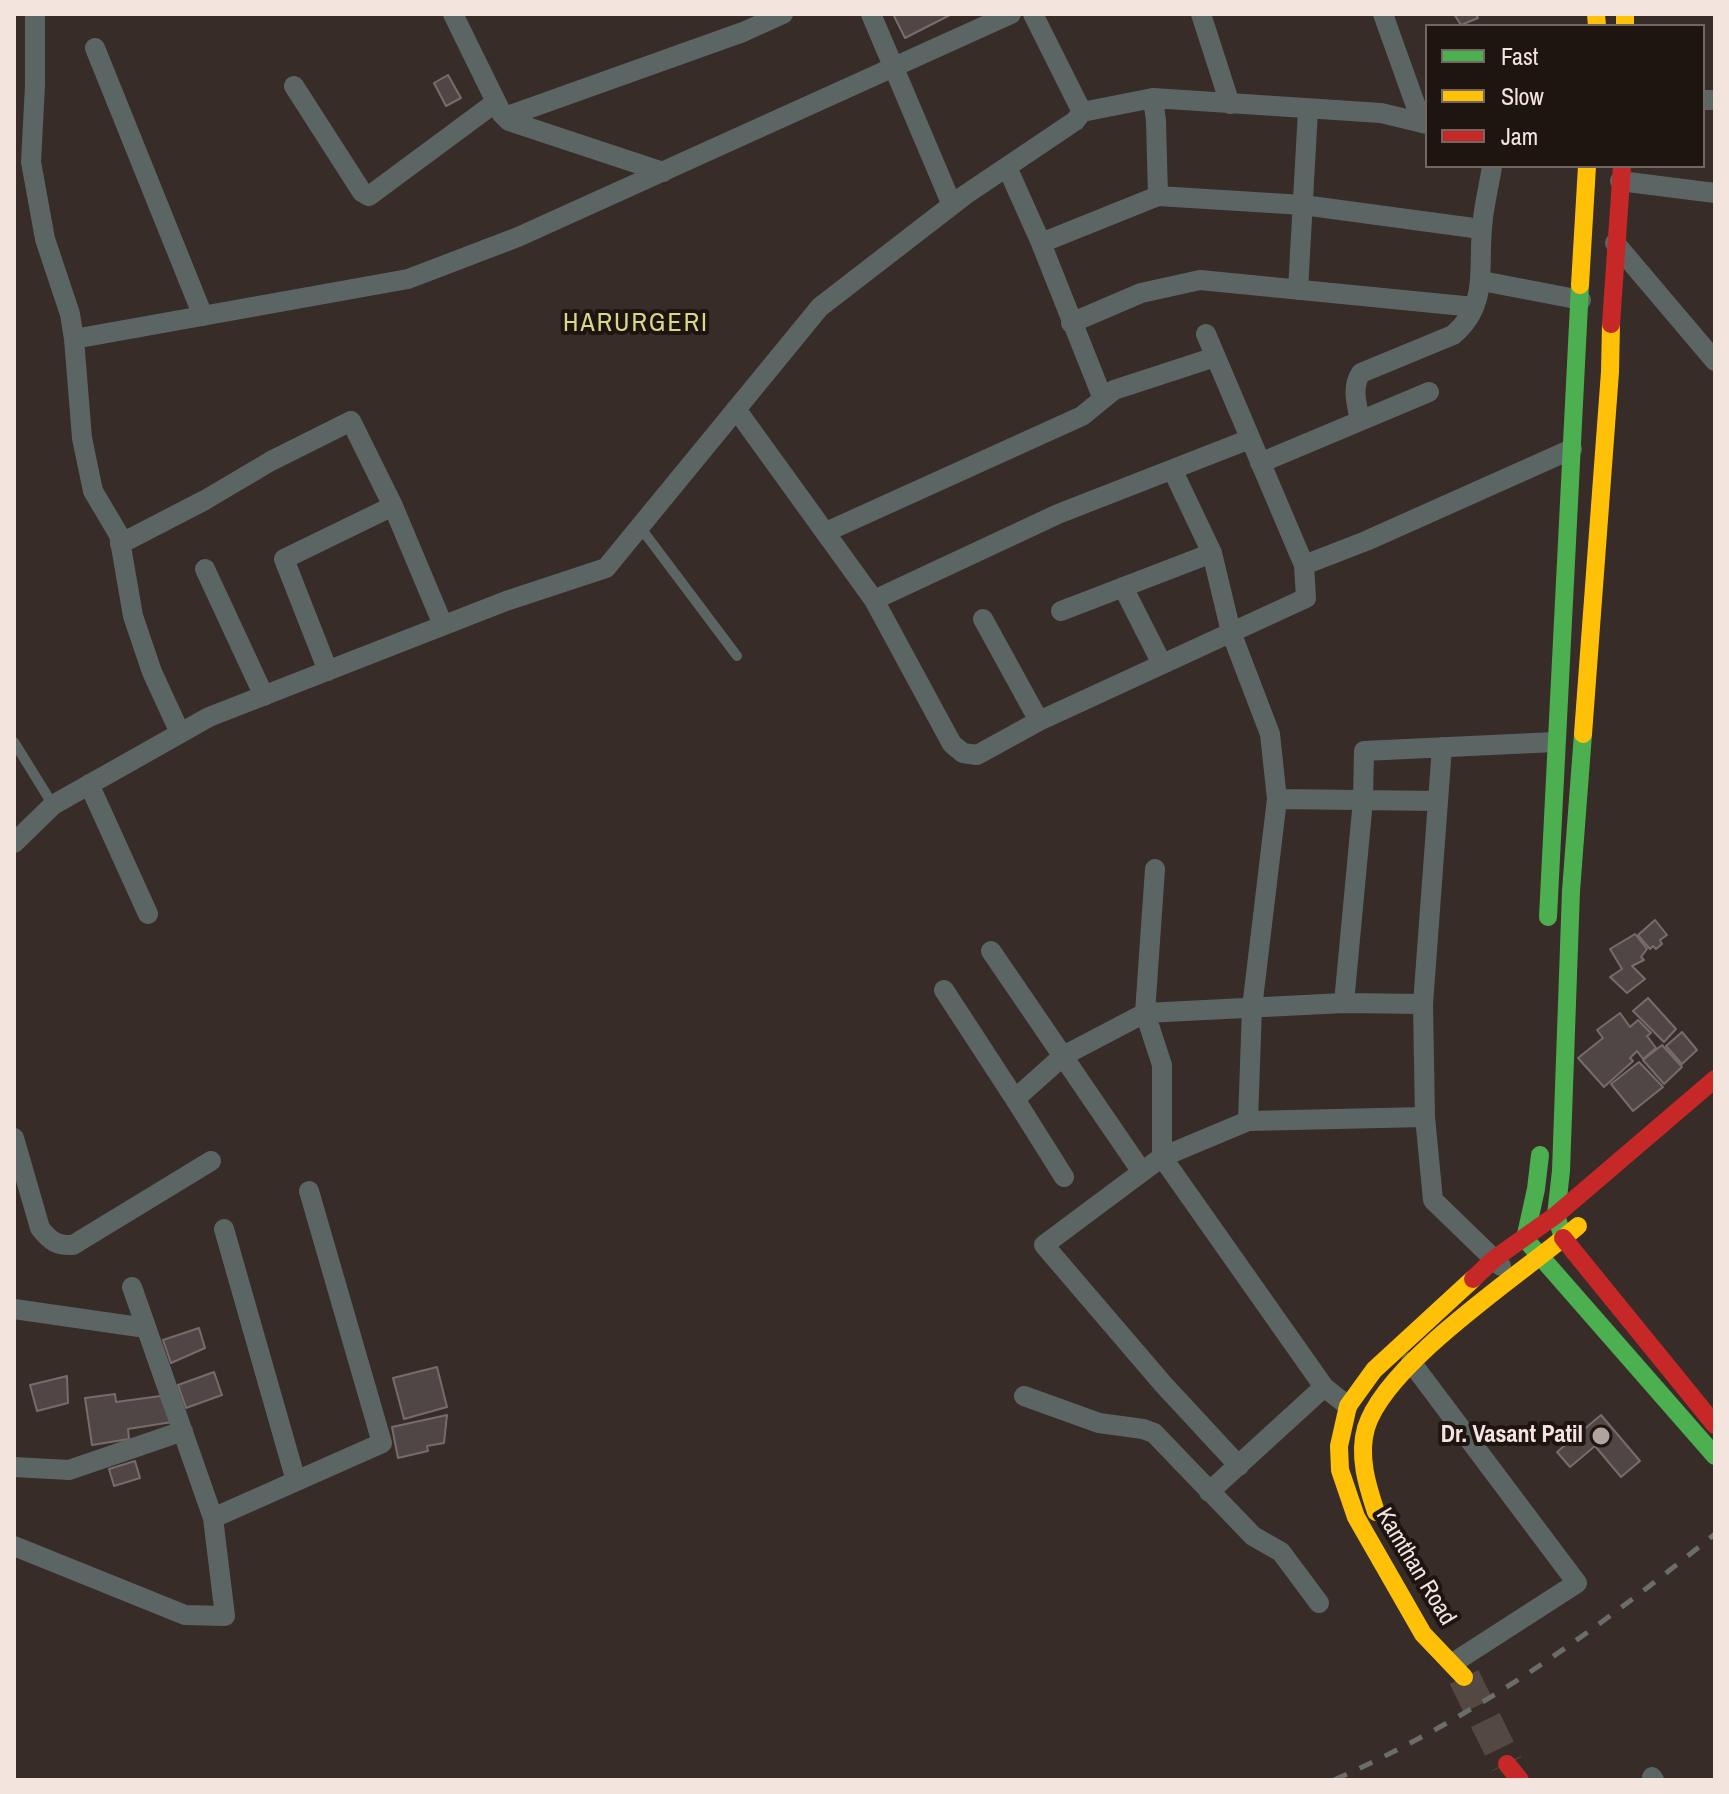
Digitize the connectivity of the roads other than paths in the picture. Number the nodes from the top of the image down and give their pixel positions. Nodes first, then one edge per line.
1 (35, 14) edge
2 (453, 14) edge
3 (783, 14) edge
4 (871, 14) edge
5 (1011, 14) edge
6 (1033, 14) edge
7 (1201, 14) edge
8 (1383, 14) edge
9 (95, 48) dead end
10 (894, 65) junction
11 (294, 86) dead end
12 (1153, 98) junction
13 (1230, 104) junction
14 (500, 109) junction
15 (1308, 110) junction
16 (1082, 112) junction
17 (1424, 123) edge
18 (1007, 167) junction
19 (1492, 168) edge
20 (1587, 168) edge
21 (663, 172) junction
22 (1621, 174) edge
23 (1715, 193) edge
24 (1158, 196) junction
25 (952, 205) junction
26 (1303, 205) junction
27 (1481, 229) junction
28 (1041, 243) junction
29 (1615, 243) junction
30 (1482, 281) junction
31 (1298, 290) junction
32 (1581, 300) junction
33 (1474, 307) junction
34 (203, 316) junction
35 (1071, 323) junction
36 (1206, 334) dead end
37 (74, 339) junction
38 (1215, 357) junction
39 (1715, 361) edge
40 (1429, 392) dead end
41 (1103, 399) junction
42 (736, 409) junction
43 (1360, 421) junction
44 (1250, 439) junction
45 (1572, 449) junction
46 (1260, 463) junction
47 (1173, 471) junction
48 (393, 506) junction
49 (639, 527) junction
50 (826, 532) junction
51 (120, 544) junction
52 (1212, 553) junction
53 (1304, 565) junction
54 (205, 569) dead end
55 (1123, 587) junction
56 (874, 600) junction
57 (1061, 611) dead end
58 (983, 619) dead end
59 (443, 625) junction
60 (1231, 632) junction
61 (737, 656) dead end
62 (1162, 664) junction
63 (328, 671) junction
64 (264, 696) junction
65 (1039, 721) junction
66 (180, 733) junction
67 (14, 742) edge
68 (1555, 742) junction
69 (1442, 747) junction
70 (89, 784) junction
71 (1277, 799) junction
72 (1363, 800) junction
73 (1438, 801) junction
74 (53, 805) junction
75 (14, 843) edge
76 (1155, 869) dead end
77 (148, 914) dead end
78 (1548, 933) dead end
79 (991, 951) dead end
80 (944, 990) dead end
81 (1344, 1003) junction
82 (1423, 1004) junction
83 (1252, 1008) junction
84 (1145, 1013) junction
85 (1063, 1056) junction
86 (1715, 1079) edge
87 (1015, 1099) junction
88 (1425, 1117) junction
89 (1248, 1121) junction
90 (14, 1138) edge
91 (1540, 1140) dead end
92 (1162, 1157) junction
93 (211, 1161) dead end
94 (1142, 1172) junction
95 (1064, 1177) dead end
96 (309, 1191) dead end
97 (1556, 1215) junction
98 (1587, 1218) dead end
99 (224, 1229) dead end
100 (1563, 1238) junction
101 (1525, 1239) junction
102 (1540, 1256) junction
103 (1494, 1259) junction
104 (1513, 1277) junction
105 (132, 1287) dead end
106 (14, 1309) edge
107 (146, 1328) junction
108 (1411, 1362) junction
109 (1368, 1378) junction
110 (1324, 1387) junction
111 (1387, 1392) junction
112 (1024, 1396) dead end
113 (1348, 1406) junction
114 (1715, 1425) edge
115 (183, 1431) junction
116 (1715, 1456) edge
117 (1239, 1466) junction
118 (14, 1467) edge
119 (296, 1481) junction
120 (1209, 1492) junction
121 (213, 1518) junction
122 (14, 1546) edge
123 (1319, 1603) dead end
124 (1456, 1661) junction
125 (1513, 1780) edge
126 (1520, 1780) edge

1 - 37 street
2 - 14 street
3 - 14 street
4 - 10 street
5 - 10 street
6 - 16 street
7 - 13 street
8 - 17 street
9 - 34 street
10 - 21 street
10 - 25 street
11 - 14 street
12 - 13 street
12 - 16 street
12 - 24 street
13 - 15 street
14 - 21 street
15 - 17 street
15 - 26 street
16 - 18 street
18 - 25 street
18 - 28 street
19 - 27 street
20 - 32 main road
21 - 34 street
22 - 23 street
22 - 29 main road
24 - 26 street
24 - 28 street
25 - 42 street
26 - 27 street
26 - 31 street
27 - 30 street
28 - 35 street
29 - 39 street
29 - 97 main road
30 - 32 street
30 - 33 street
31 - 33 street
31 - 35 street
32 - 45 main road
33 - 43 street
34 - 37 street
35 - 41 street
36 - 38 street
37 - 51 street
38 - 41 street
38 - 44 street
40 - 43 street
41 - 50 street
42 - 49 street
42 - 50 street
43 - 46 street
44 - 46 street
44 - 47 street
45 - 53 street
45 - 68 main road
46 - 53 street
47 - 52 street
47 - 56 street
48 - 51 street
48 - 59 street
48 - 63 street
49 - 59 street
49 - 61 lane
50 - 56 street
51 - 66 street
52 - 55 street
52 - 60 street
53 - 60 street
54 - 64 street
55 - 57 street
55 - 62 street
56 - 65 street
58 - 65 street
59 - 63 street
60 - 62 street
60 - 71 street
62 - 65 street
63 - 64 street
64 - 66 street
66 - 70 street
67 - 74 lane
68 - 69 street
68 - 78 main road
69 - 72 street
69 - 73 street
70 - 74 street
70 - 77 street
71 - 72 street
71 - 83 street
72 - 73 street
72 - 81 street
73 - 82 street
74 - 75 street
76 - 84 street
79 - 85 street
80 - 87 street
81 - 82 street
81 - 83 street
82 - 88 street
83 - 84 street
83 - 89 street
84 - 85 street
84 - 92 street
85 - 87 street
85 - 94 street
86 - 97 main road, Kamthan Road
87 - 95 street
88 - 89 street
88 - 103 street
89 - 92 street
90 - 93 street
91 - 101 main road
92 - 94 street
92 - 110 street
94 - 117 street
96 - 119 street
97 - 100 main road
97 - 101 main road, Kamthan Road
98 - 100 main road, Kamthan Road
99 - 119 street
100 - 102 main road, Kamthan Road
100 - 114 main road
101 - 102 main road
101 - 103 main road, Kamthan Road
102 - 104 main road, Kamthan Road
102 - 116 main road
103 - 104 street
103 - 109 main road, Kamthan Road
104 - 108 main road, Kamthan Road
105 - 107 street
106 - 107 street
107 - 115 street
108 - 111 main road, Kamthan Road
108 - 124 street
109 - 111 main road
109 - 113 main road, Kamthan Road
110 - 113 street
110 - 117 street
111 - 124 main road, Kamthan Road
112 - 120 street
113 - 124 main road, Kamthan Road
115 - 118 street
115 - 121 street
117 - 120 street
119 - 121 street
120 - 123 street
121 - 122 street
125 - 126 main road

